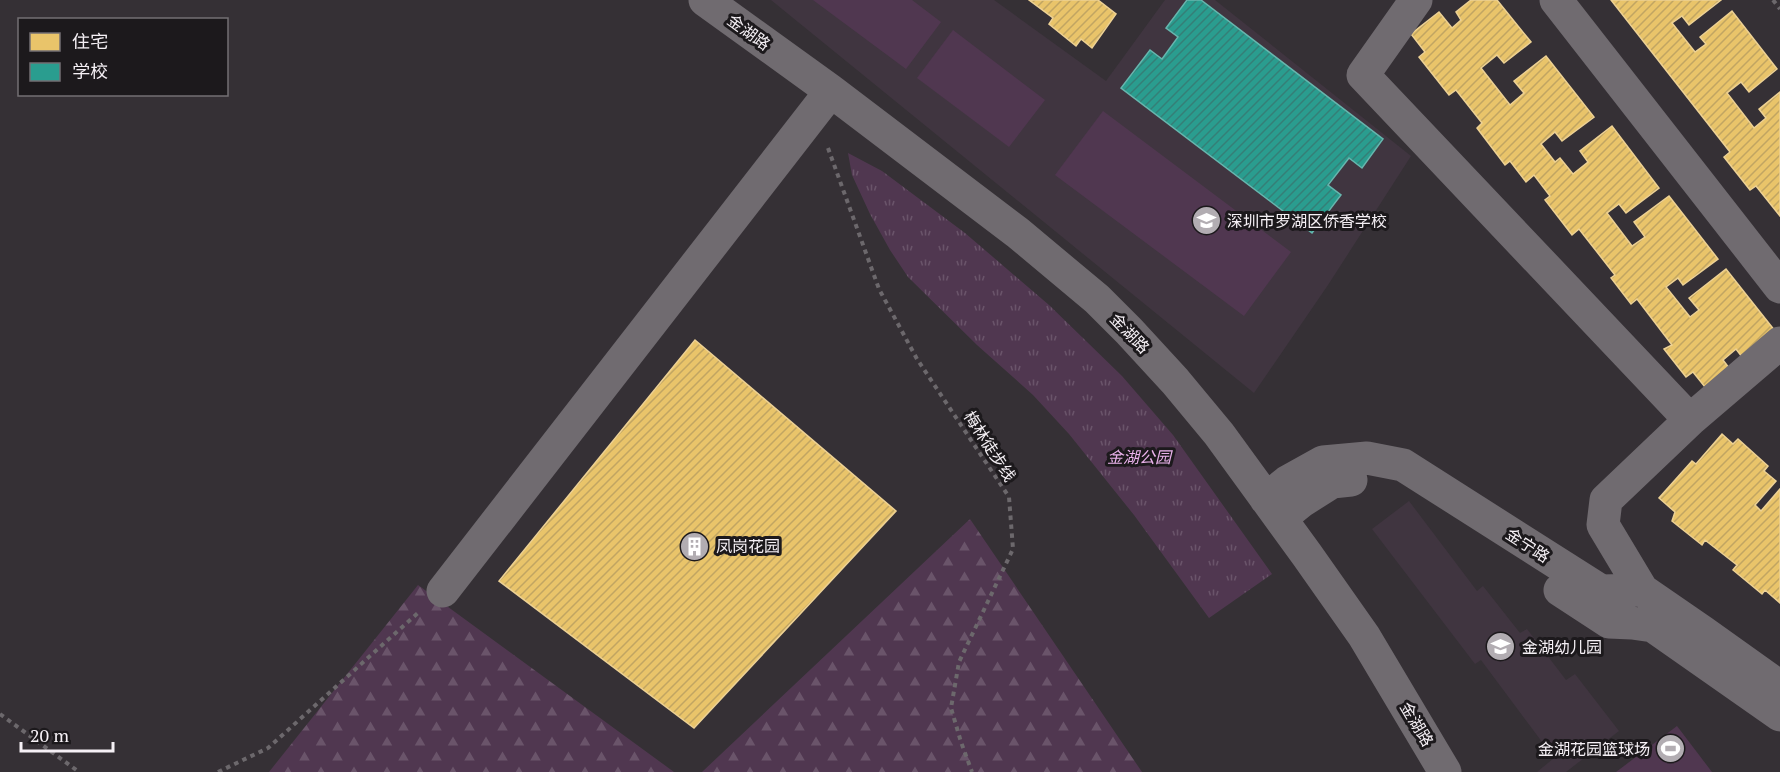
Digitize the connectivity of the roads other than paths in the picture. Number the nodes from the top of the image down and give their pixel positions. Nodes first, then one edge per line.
1 (705, 0) edge
2 (1416, 0) edge
3 (1556, 0) edge
4 (831, 91) junction
5 (1780, 287) edge
6 (1780, 343) edge
7 (1690, 420) junction
8 (1274, 509) junction
9 (1642, 590) junction
10 (443, 591) road end
11 (1780, 687) edge
12 (1780, 715) edge
13 (1445, 772) edge

1 - 4 street, 金湖路
2 - 7 street
3 - 5 street
4 - 8 street, 金湖路
4 - 10 street
6 - 7 street
7 - 9 street
8 - 9 street, 金宁路
8 - 12 street, 金宁路
8 - 13 street, 金湖路
9 - 11 street

